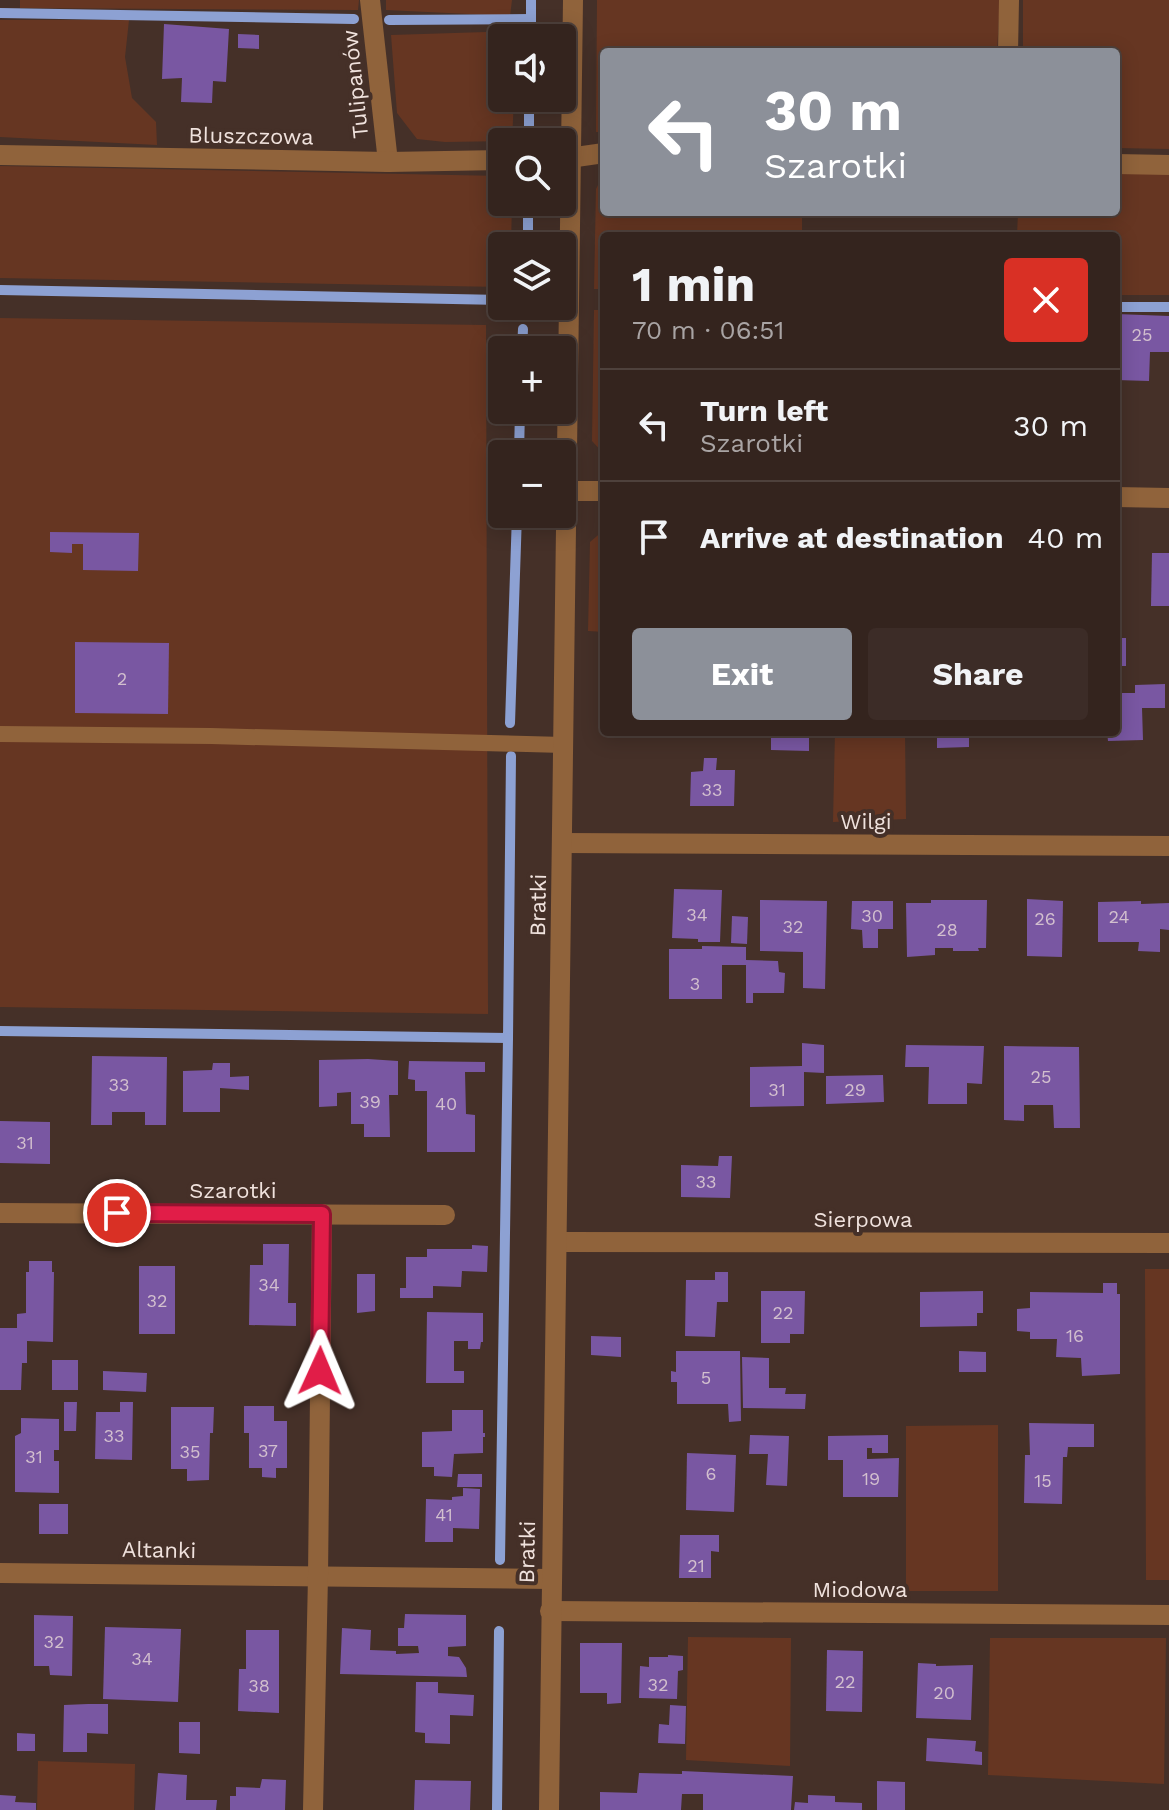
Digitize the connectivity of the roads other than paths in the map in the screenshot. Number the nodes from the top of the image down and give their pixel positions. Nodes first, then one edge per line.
1 (370, 0) edge
2 (573, 0) edge
3 (1009, 0) edge
4 (1008, 48) edge
5 (567, 128) edge
6 (600, 154) edge
7 (0, 155) edge
8 (576, 157) edge
9 (488, 160) edge
10 (388, 162) junction
11 (1120, 164) edge
12 (1169, 165) edge
13 (566, 216) edge
14 (567, 440) edge
15 (576, 491) edge
16 (600, 491) edge
17 (1120, 497) edge
18 (1169, 498) edge
19 (567, 528) edge
20 (0, 734) edge
21 (564, 745) junction
22 (563, 843) junction
23 (1169, 846) edge
24 (0, 1213) edge
25 (322, 1214) junction
26 (445, 1215) dead end
27 (557, 1242) junction
28 (1169, 1243) edge
29 (0, 1573) edge
30 (318, 1576) junction
31 (551, 1579) junction
32 (550, 1611) junction
33 (1169, 1615) edge
34 (313, 1810) edge
35 (549, 1810) edge

1 - 10 street, Tulipanów
2 - 5 street, Bratki
3 - 4 street
6 - 8 street
7 - 10 street, Bluszczowa
9 - 10 street, Bluszczowa
11 - 12 street
13 - 14 street, Bratki
15 - 16 street
17 - 18 street
19 - 21 street, Bratki
20 - 21 lane
21 - 22 street, Bratki
22 - 23 street, Wilgi
22 - 27 street, Bratki
24 - 25 street, Szarotki
25 - 26 street, Szarotki
25 - 30 street
27 - 28 street, Sierpowa
27 - 31 street, Bratki
29 - 30 street, Altanki
30 - 31 street, Altanki
30 - 34 street
31 - 32 street, Bratki
32 - 33 street, Miodowa
32 - 35 street, Bratki

